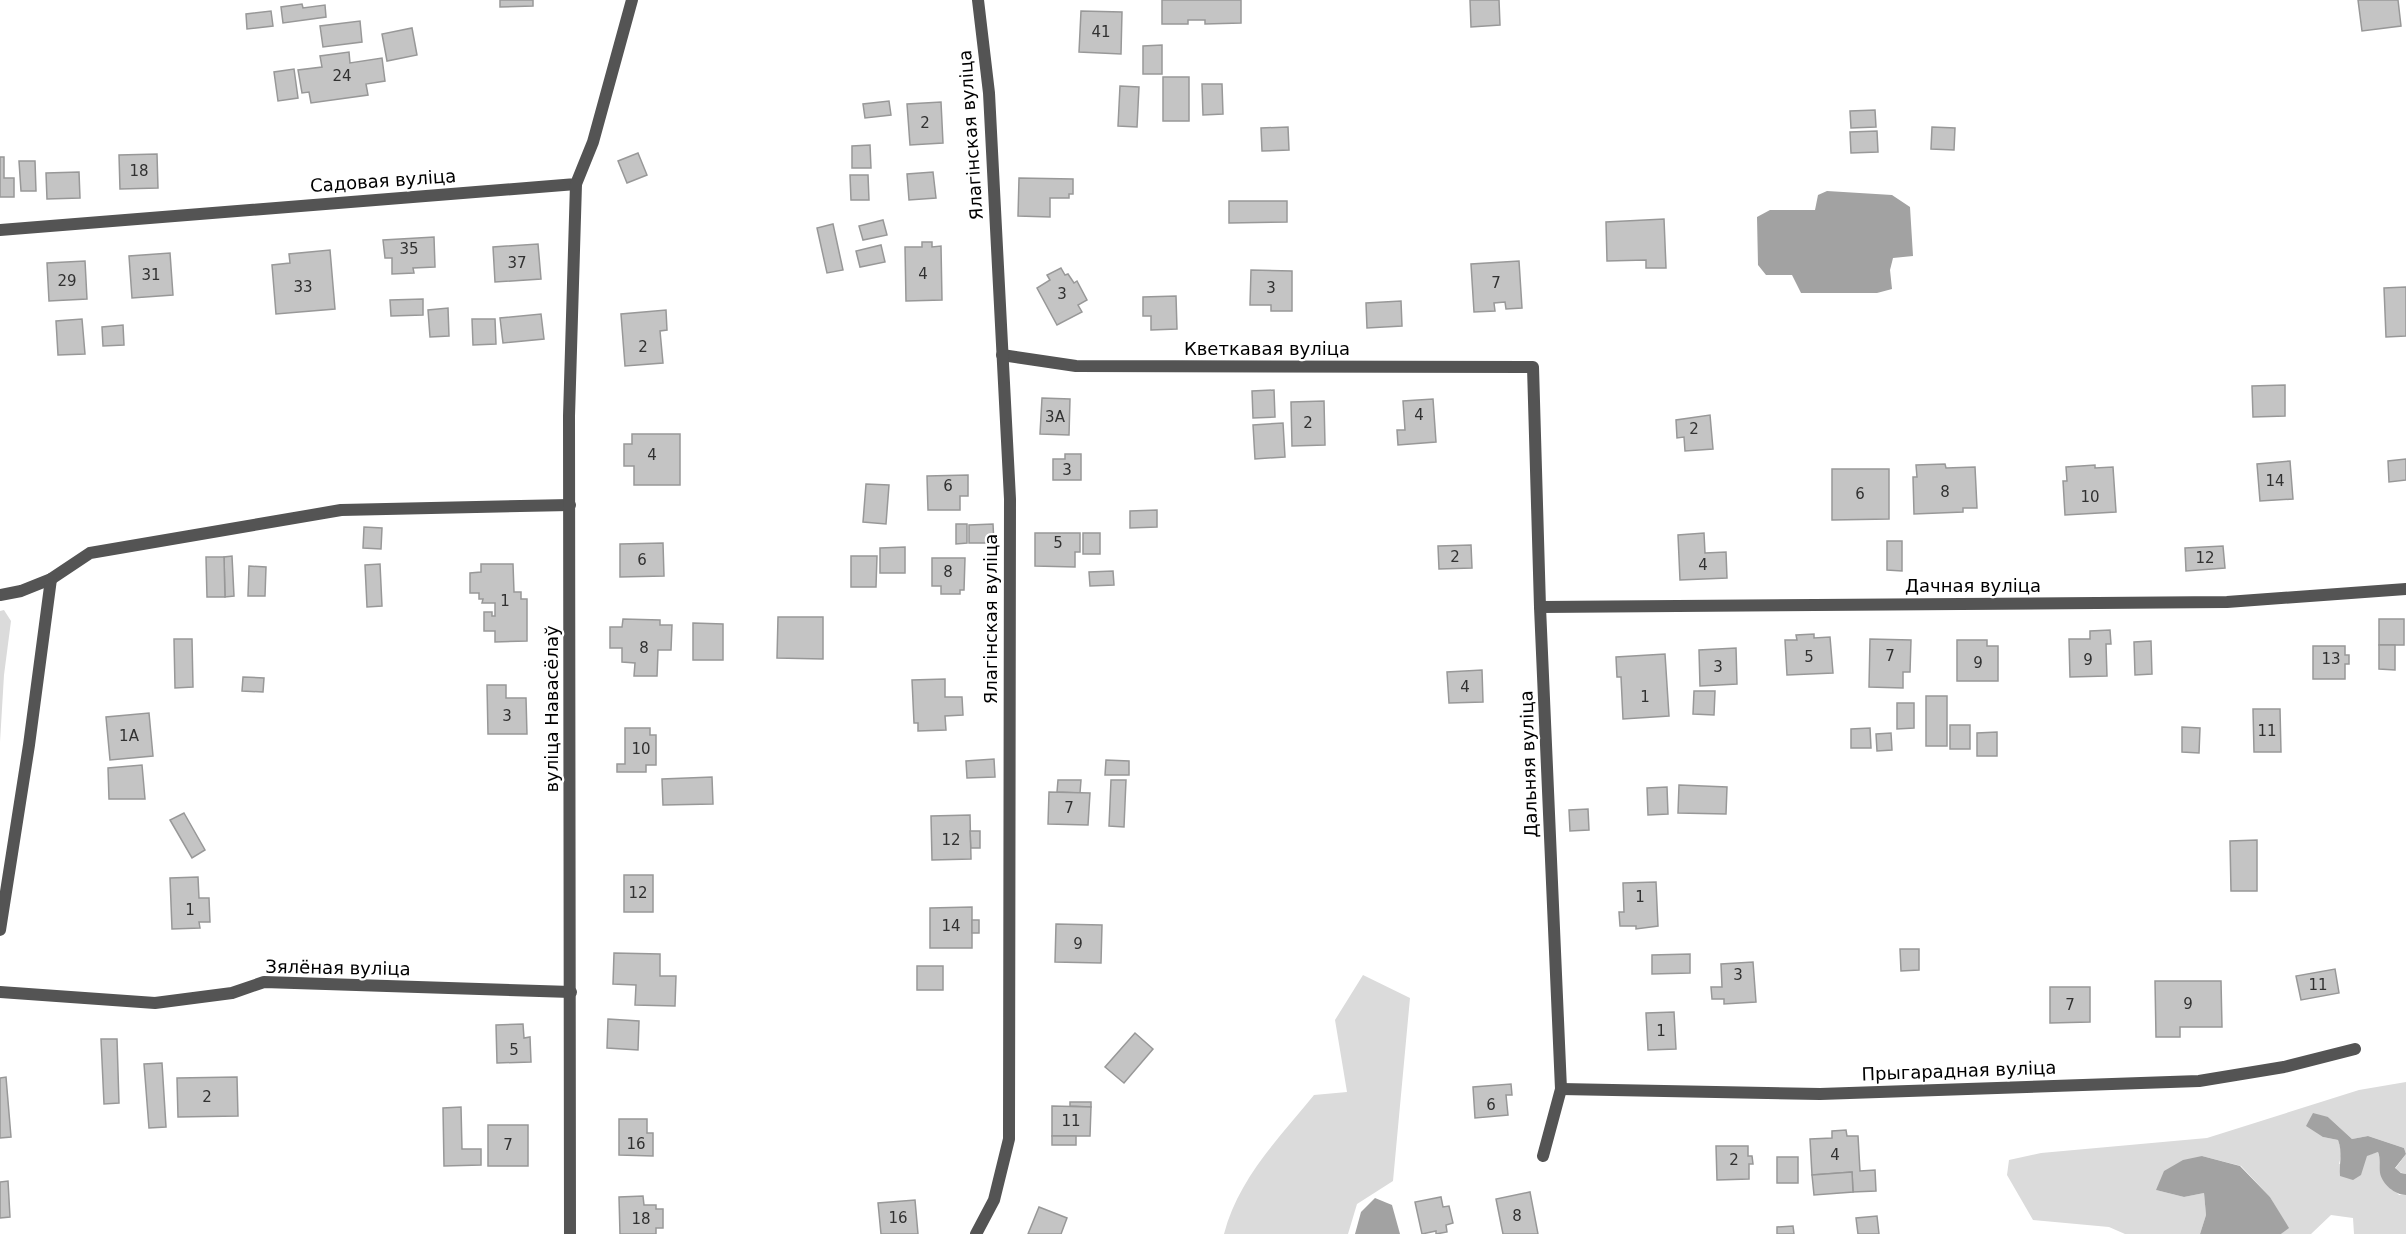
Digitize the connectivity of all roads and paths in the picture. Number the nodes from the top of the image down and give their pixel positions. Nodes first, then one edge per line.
1 (632, 0) edge
2 (978, 0) edge
3 (576, 184) junction
4 (0, 230) edge
5 (1002, 355) junction
6 (1533, 367) joint
7 (570, 505) junction
8 (51, 579) junction
9 (2406, 589) edge
10 (0, 595) edge
11 (1540, 607) junction
12 (0, 930) edge
13 (0, 992) edge
14 (571, 992) junction
15 (2355, 1048) dead end
16 (1561, 1089) junction
17 (1543, 1156) dead end
18 (570, 1234) edge
19 (976, 1234) edge

1 - 3 street
2 - 5 street, Ялагінская вуліца
3 - 4 street, Садовая вуліца
3 - 7 street, вуліца Навасёлаў
5 - 6 street, Кветкавая вуліца
5 - 19 street, Ялагінская вуліца
6 - 11 street, Дальняя вуліца
7 - 8 street
7 - 14 street, вуліца Навасёлаў
8 - 10 street
8 - 12 street
9 - 11 street, Дачная вуліца
11 - 16 street, Дальняя вуліца
13 - 14 street, Зялёная вуліца
14 - 18 street, вуліца Навасёлаў
15 - 16 street, Прыгарадная вуліца
16 - 17 street, Дальняя вуліца

